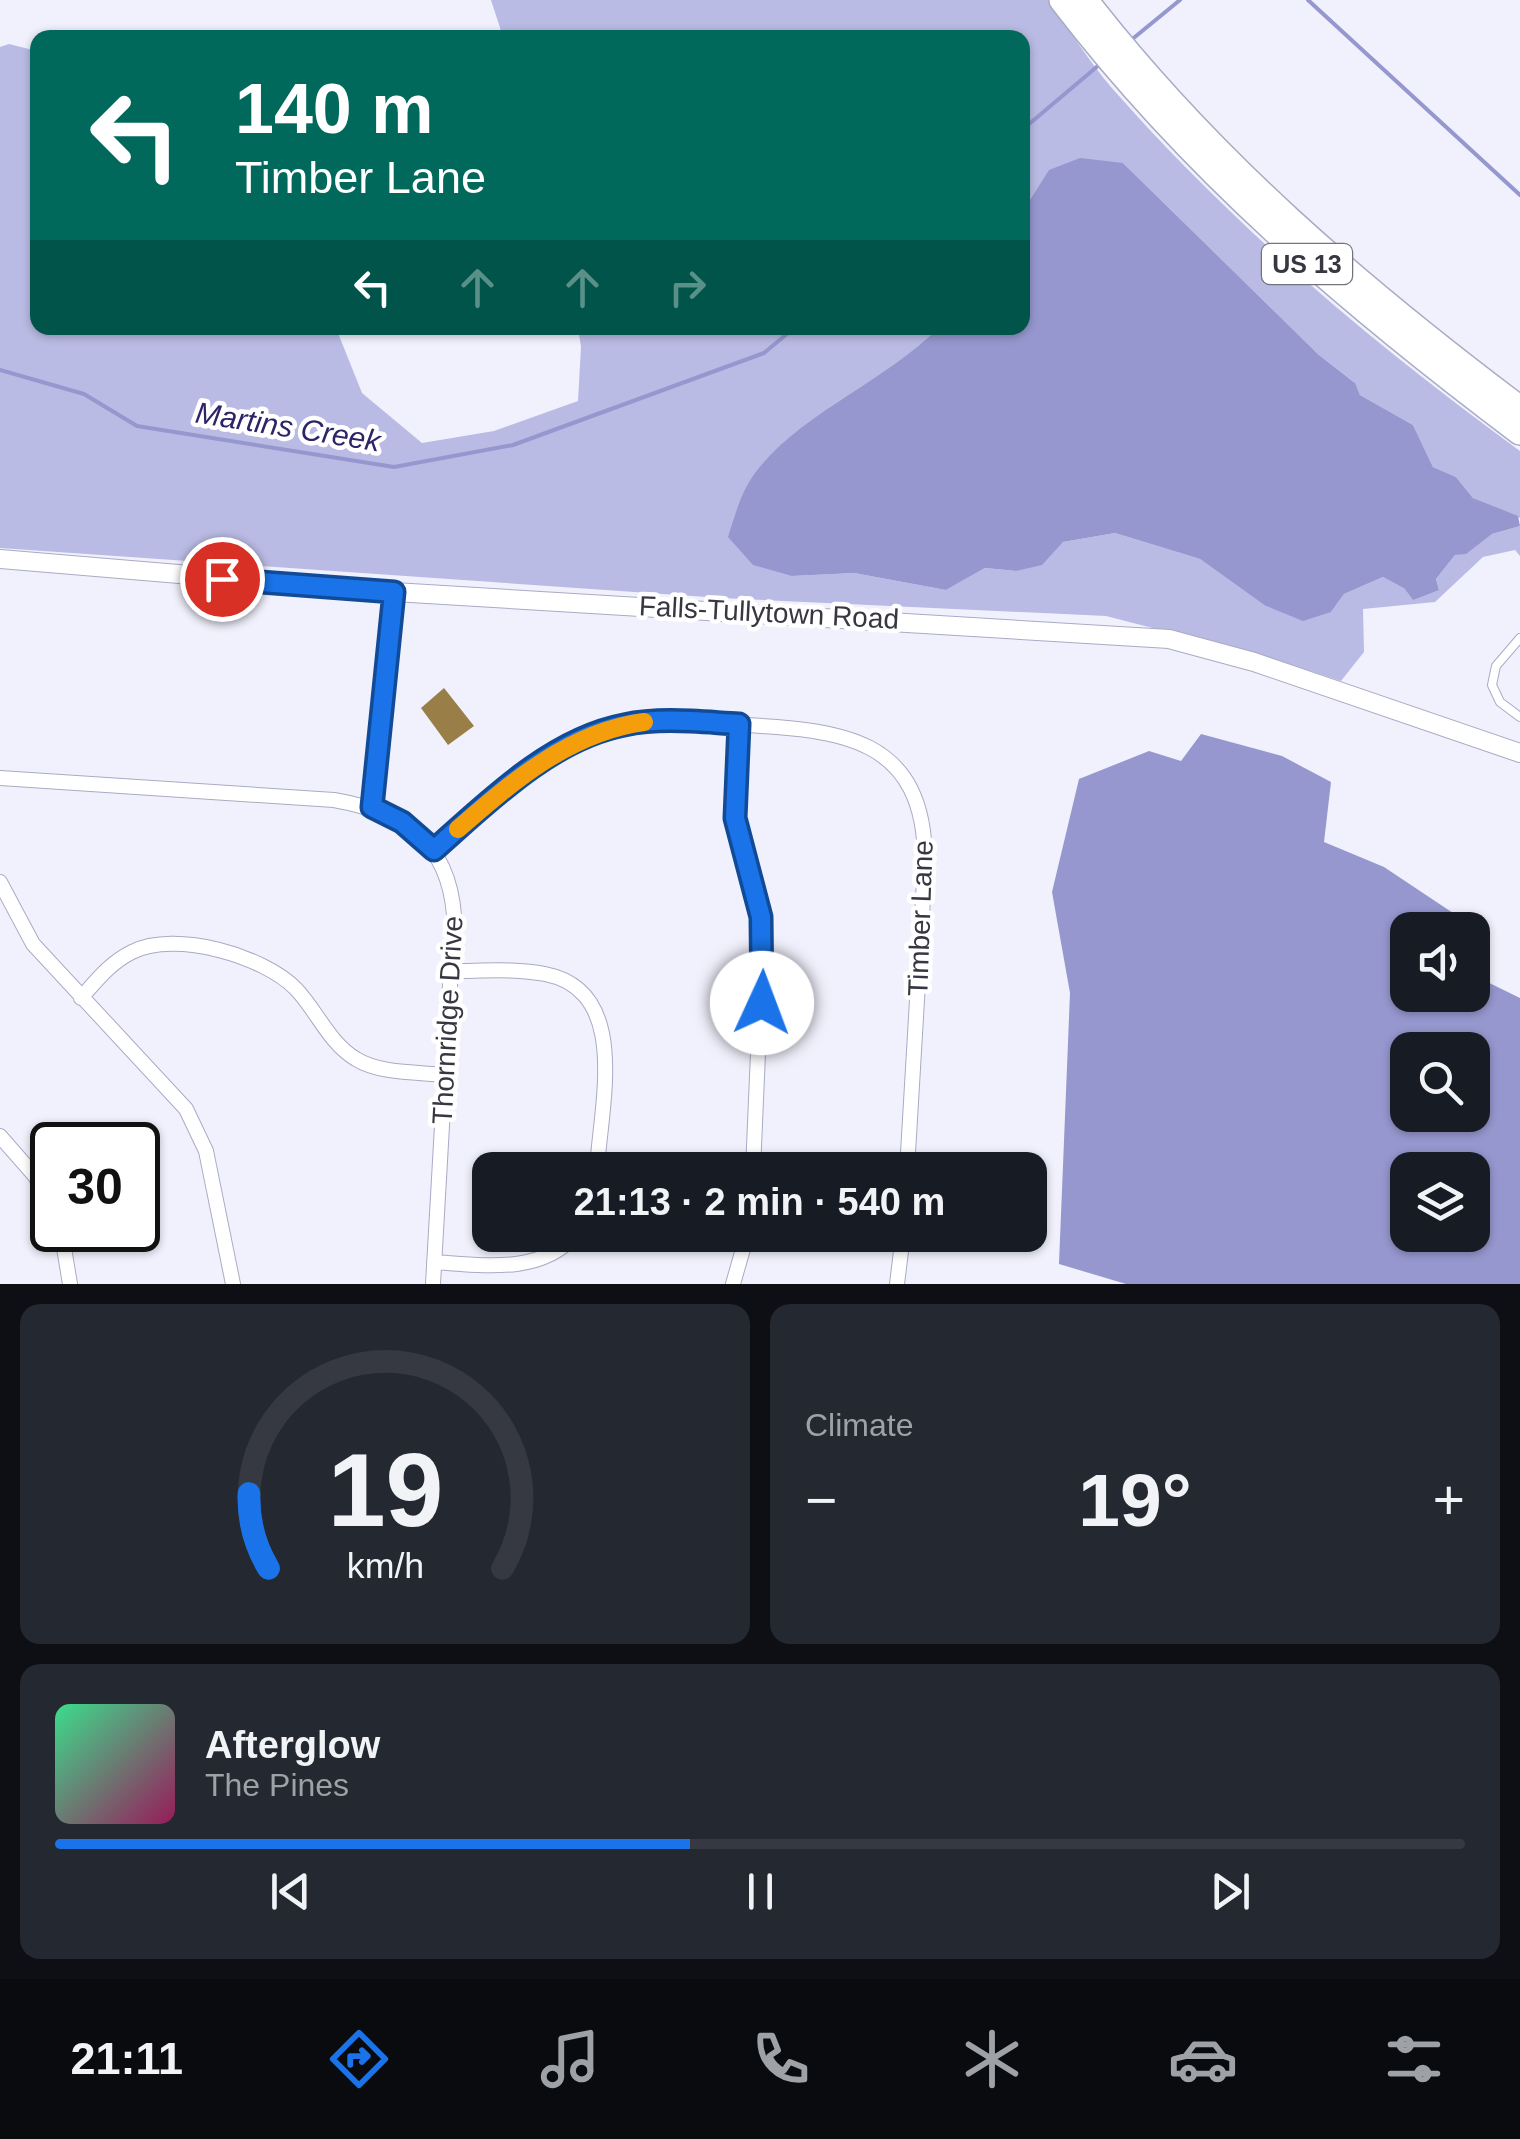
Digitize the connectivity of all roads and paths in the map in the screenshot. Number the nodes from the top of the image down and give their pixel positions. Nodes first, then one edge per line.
1 (1062, 0) edge
2 (1085, 0) edge
3 (1117, 55) junction
4 (1520, 409) edge
5 (1520, 432) edge
6 (0, 560) edge
7 (394, 592) junction
8 (1520, 638) edge
9 (1520, 717) edge
10 (739, 724) junction
11 (1520, 753) edge
12 (0, 778) edge
13 (372, 807) junction
14 (434, 850) junction
15 (0, 882) edge
16 (452, 970) junction
17 (81, 998) junction
18 (446, 1075) junction
19 (0, 1136) edge
20 (597, 1152) edge
21 (754, 1152) edge
22 (908, 1152) edge
23 (30, 1170) edge
24 (65, 1252) edge
25 (556, 1252) edge
26 (742, 1252) edge
27 (901, 1252) edge
28 (434, 1262) junction
29 (70, 1284) edge
30 (233, 1284) edge
31 (432, 1284) edge
32 (733, 1284) edge
33 (898, 1284) edge

1 - 3 highway, US 13
2 - 3 highway, US 13
3 - 4 highway, US 13
3 - 5 highway, US 13
6 - 7 street, Falls-Tullytown Road
7 - 11 street, Falls-Tullytown Road
7 - 13 street
8 - 9 lane
10 - 14 street, Timber Lane
10 - 21 street
10 - 22 street, Timber Lane
12 - 13 street
13 - 14 street
14 - 16 street, Thornridge Drive
15 - 17 street
16 - 18 street, Thornridge Drive
16 - 20 street
17 - 18 street
17 - 30 street
18 - 28 street, Thornridge Drive
19 - 23 street
24 - 29 street
25 - 28 street
26 - 32 street
27 - 33 street
28 - 31 street, Thornridge Drive

